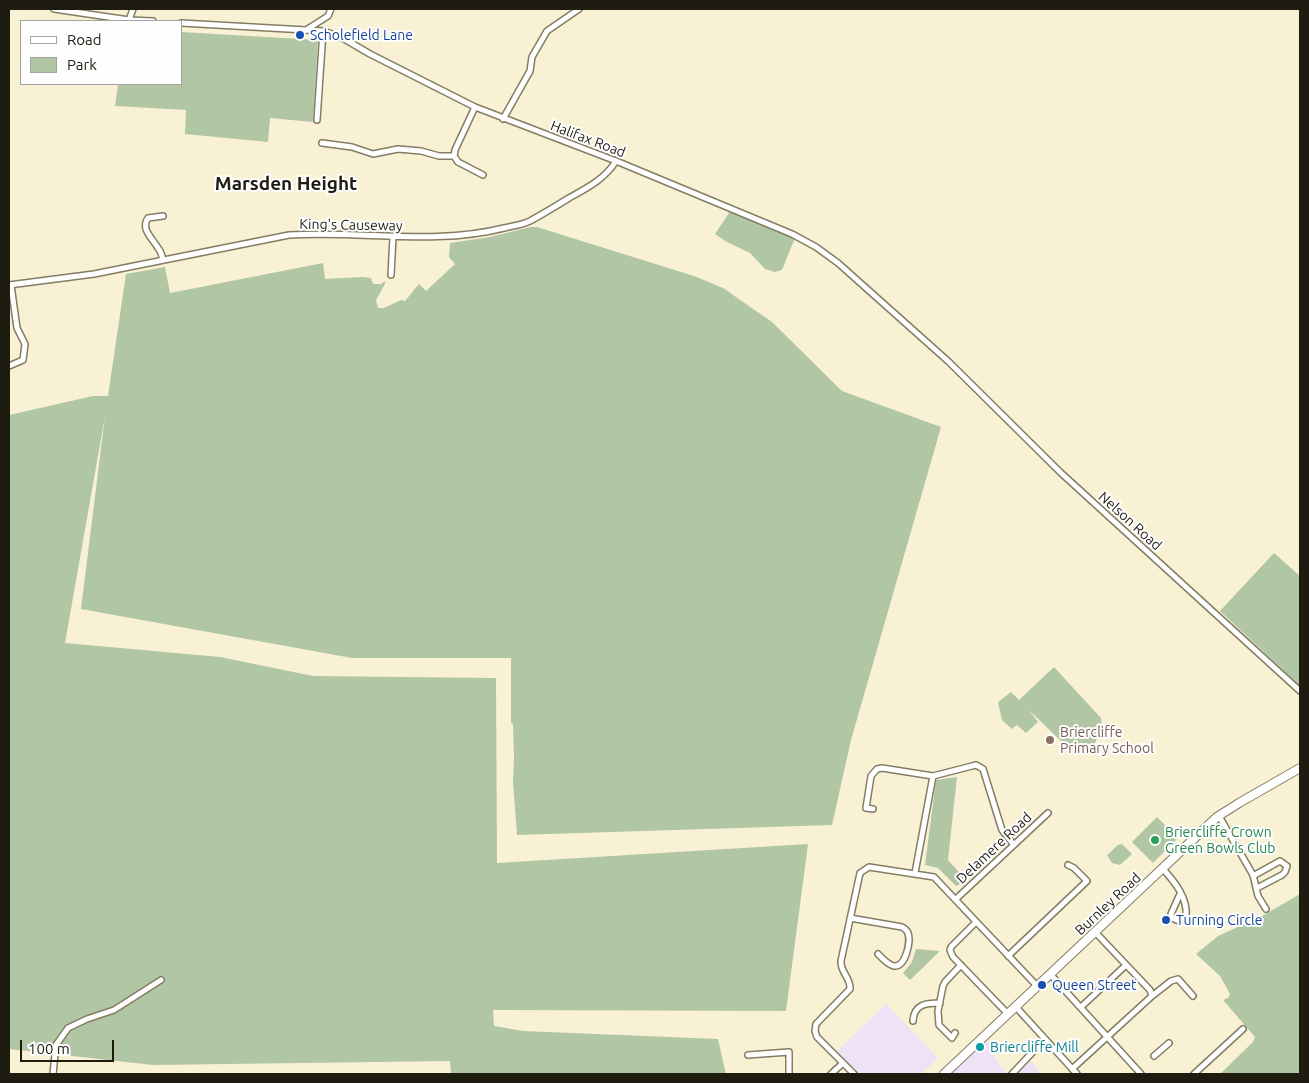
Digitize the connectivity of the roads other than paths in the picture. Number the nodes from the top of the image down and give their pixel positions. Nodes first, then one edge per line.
1 (54, 9) edge
2 (133, 9) edge
3 (330, 9) edge
4 (579, 9) edge
5 (129, 20) joint
6 (182, 23) edge
7 (306, 30) junction
8 (323, 31) junction
9 (475, 107) junction
10 (503, 119) junction
11 (317, 120) dead end
12 (322, 143) dead end
13 (454, 156) junction
14 (616, 161) junction
15 (483, 175) dead end
16 (163, 216) dead end
17 (393, 237) junction
18 (163, 260) junction
19 (391, 275) dead end
20 (10, 285) edge
21 (949, 362) joint
22 (9, 366) edge
23 (1300, 691) edge
24 (1300, 768) edge
25 (933, 776) junction
26 (872, 809) dead end
27 (1048, 813) dead end
28 (1218, 816) junction
29 (1014, 845) junction
30 (1068, 865) dead end
31 (1163, 869) junction
32 (915, 873) junction
33 (1253, 876) junction
34 (1257, 888) junction
35 (1180, 894) junction
36 (956, 899) junction
37 (1266, 909) dead end
38 (850, 918) junction
39 (976, 922) junction
40 (1096, 933) junction
41 (878, 954) dead end
42 (1008, 956) junction
43 (961, 965) junction
44 (1126, 965) junction
45 (1050, 974) junction
46 (161, 980) dead end
47 (1037, 986) junction
48 (1152, 994) junction
49 (1193, 996) dead end
50 (940, 1003) junction
51 (1014, 1006) junction
52 (1080, 1008) junction
53 (1007, 1013) junction
54 (912, 1018) dead end
55 (1243, 1029) dead end
56 (952, 1037) dead end
57 (1107, 1037) junction
58 (1045, 1039) junction
59 (1168, 1043) dead end
60 (748, 1055) dead end
61 (1154, 1056) dead end
62 (843, 1063) junction
63 (1072, 1068) junction
64 (53, 1074) edge
65 (789, 1074) edge
66 (831, 1074) edge
67 (854, 1074) edge
68 (944, 1074) edge
69 (1012, 1074) edge
70 (1066, 1074) edge
71 (1077, 1074) edge
72 (1141, 1074) edge
73 (1194, 1074) edge

1 - 5 street
2 - 5 street
3 - 7 street
4 - 10 street
6 - 7 street, Halifax Road
7 - 8 street, Halifax Road
8 - 9 street, Halifax Road
8 - 11 street
9 - 10 street, Halifax Road
9 - 13 street
10 - 14 street, Halifax Road
12 - 13 street
13 - 15 street
14 - 17 street, King's Causeway
14 - 21 street, Halifax Road
16 - 18 street
17 - 18 street, King's Causeway
17 - 19 street
18 - 20 street, King's Causeway
20 - 22 street
21 - 23 street, Nelson Road
24 - 28 street, Burnley Road
25 - 26 street
25 - 29 street
25 - 32 street
27 - 29 street, Delamere Road
28 - 31 street, Burnley Road
28 - 33 street
29 - 36 street, Delamere Road
30 - 42 street
31 - 35 street
31 - 40 street, Burnley Road
32 - 36 street
32 - 38 street
33 - 34 street
33 - 34 street
34 - 37 street
35 - 35 street
36 - 39 street
38 - 41 street
38 - 62 street
39 - 42 street
39 - 43 street
40 - 44 street
40 - 45 street, Burnley Road
42 - 47 street
43 - 50 street
43 - 53 street
44 - 48 street
44 - 52 street
45 - 47 street, Burnley Road
45 - 52 street
46 - 64 street
47 - 51 street, Burnley Road
48 - 49 street
48 - 57 street
50 - 54 street
50 - 56 street
51 - 53 street, Burnley Road
51 - 58 street
52 - 57 street
53 - 68 street, Burnley Road
55 - 73 street
57 - 63 street
57 - 72 street
58 - 63 street
58 - 69 street
59 - 61 street
60 - 65 street
62 - 66 street
62 - 67 street
63 - 70 street
63 - 71 street

